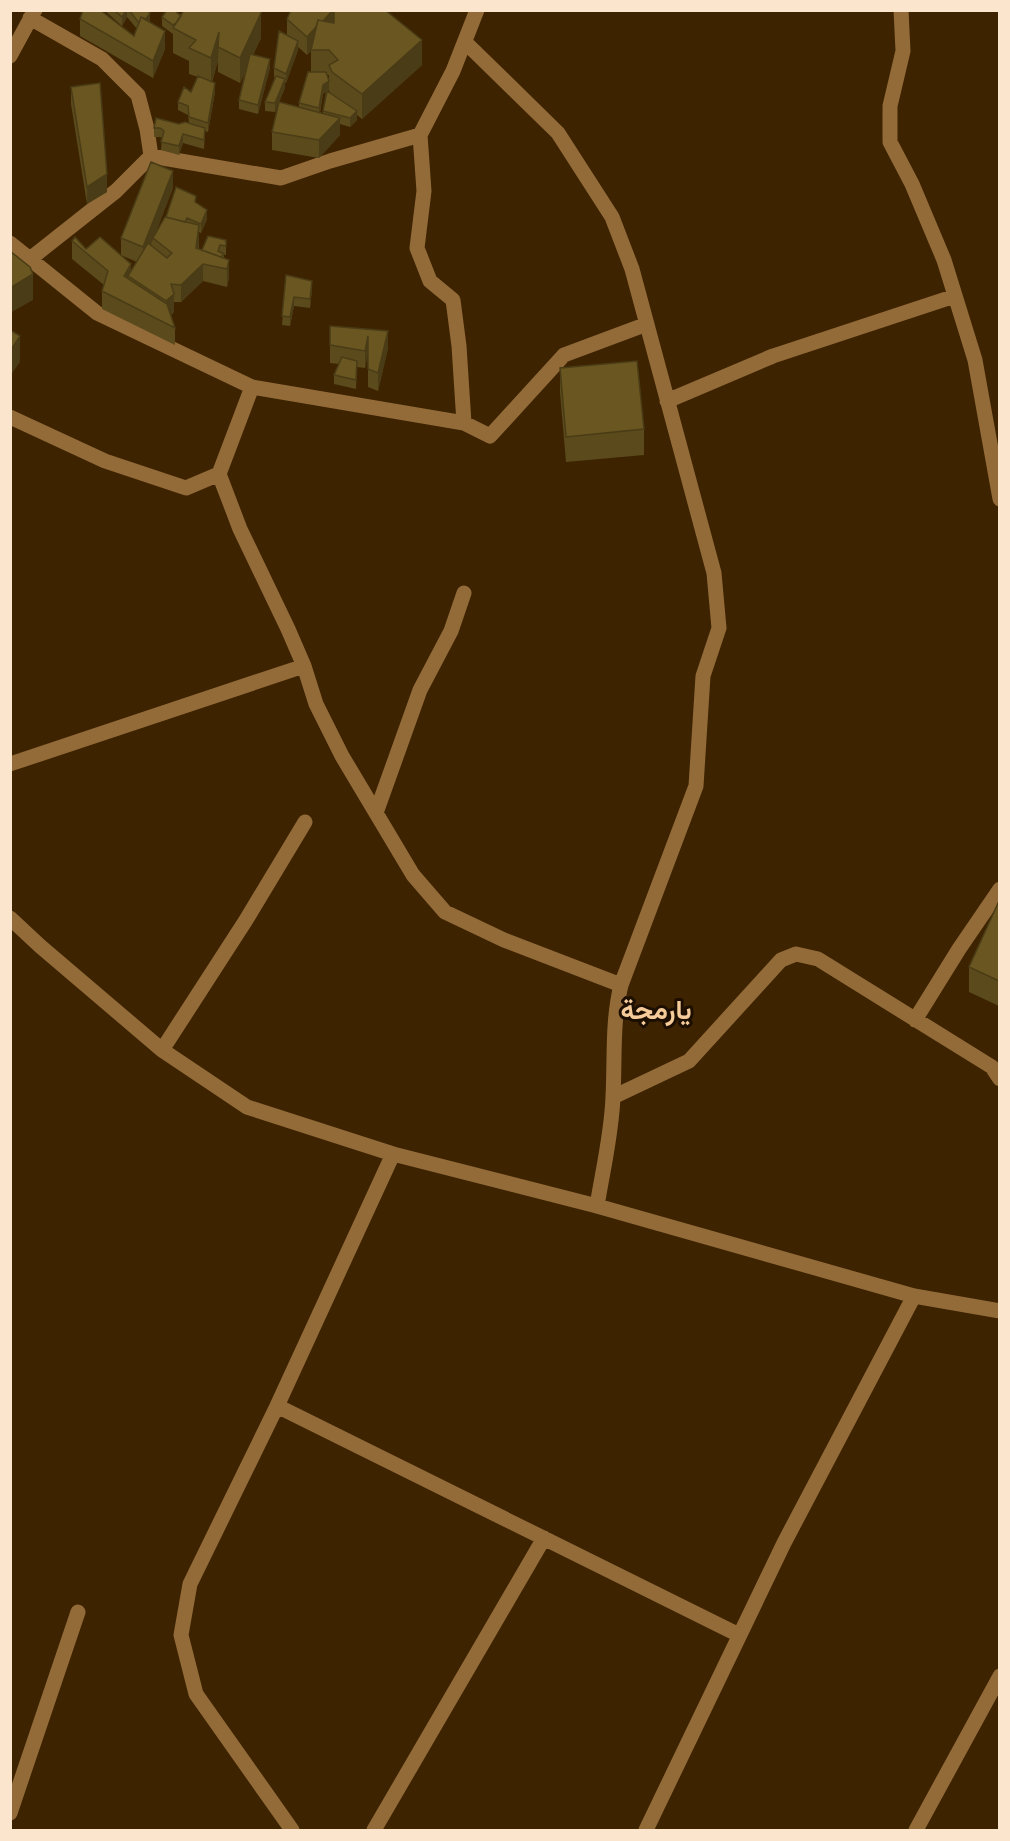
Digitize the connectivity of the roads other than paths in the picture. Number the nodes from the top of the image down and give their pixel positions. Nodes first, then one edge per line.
1 (477, 10) edge
2 (901, 10) edge
3 (32, 14) edge
4 (465, 42) junction
5 (10, 56) edge
6 (420, 135) junction
7 (151, 156) junction
8 (10, 243) edge
9 (30, 259) junction
10 (955, 296) junction
11 (647, 324) junction
12 (252, 387) junction
13 (668, 401) junction
14 (10, 417) edge
15 (464, 423) junction
16 (219, 474) junction
17 (999, 499) edge
18 (465, 593) dead end
19 (304, 666) junction
20 (10, 764) edge
21 (376, 813) junction
22 (305, 822) dead end
23 (999, 889) edge
24 (10, 918) edge
25 (621, 985) junction
26 (915, 1020) junction
27 (162, 1050) junction
28 (999, 1079) edge
29 (613, 1097) junction
30 (393, 1154) junction
31 (597, 1206) junction
32 (914, 1296) junction
33 (999, 1311) edge
34 (277, 1406) junction
35 (544, 1538) junction
36 (78, 1612) dead end
37 (739, 1635) junction
38 (999, 1676) edge
39 (10, 1813) edge
40 (292, 1830) edge
41 (374, 1830) edge
42 (646, 1830) edge
43 (916, 1830) edge

1 - 4 street
2 - 10 street
3 - 5 street
3 - 7 street
4 - 6 street
4 - 11 street
6 - 7 street
6 - 15 street
7 - 9 street
8 - 9 street
9 - 12 street
10 - 13 street
10 - 17 street
11 - 13 street
11 - 15 street
12 - 15 street
12 - 16 street
13 - 25 street
14 - 16 street
16 - 19 street
18 - 21 street
19 - 20 street
19 - 21 street
21 - 25 street
22 - 27 street
23 - 26 street
24 - 27 street
25 - 29 street
26 - 28 street
26 - 29 street
27 - 30 street
29 - 31 street
30 - 31 street
30 - 34 street
31 - 32 street
32 - 33 street
32 - 37 street
34 - 35 street
34 - 40 street
35 - 37 street
35 - 41 street
36 - 39 street
37 - 42 street
38 - 43 street

